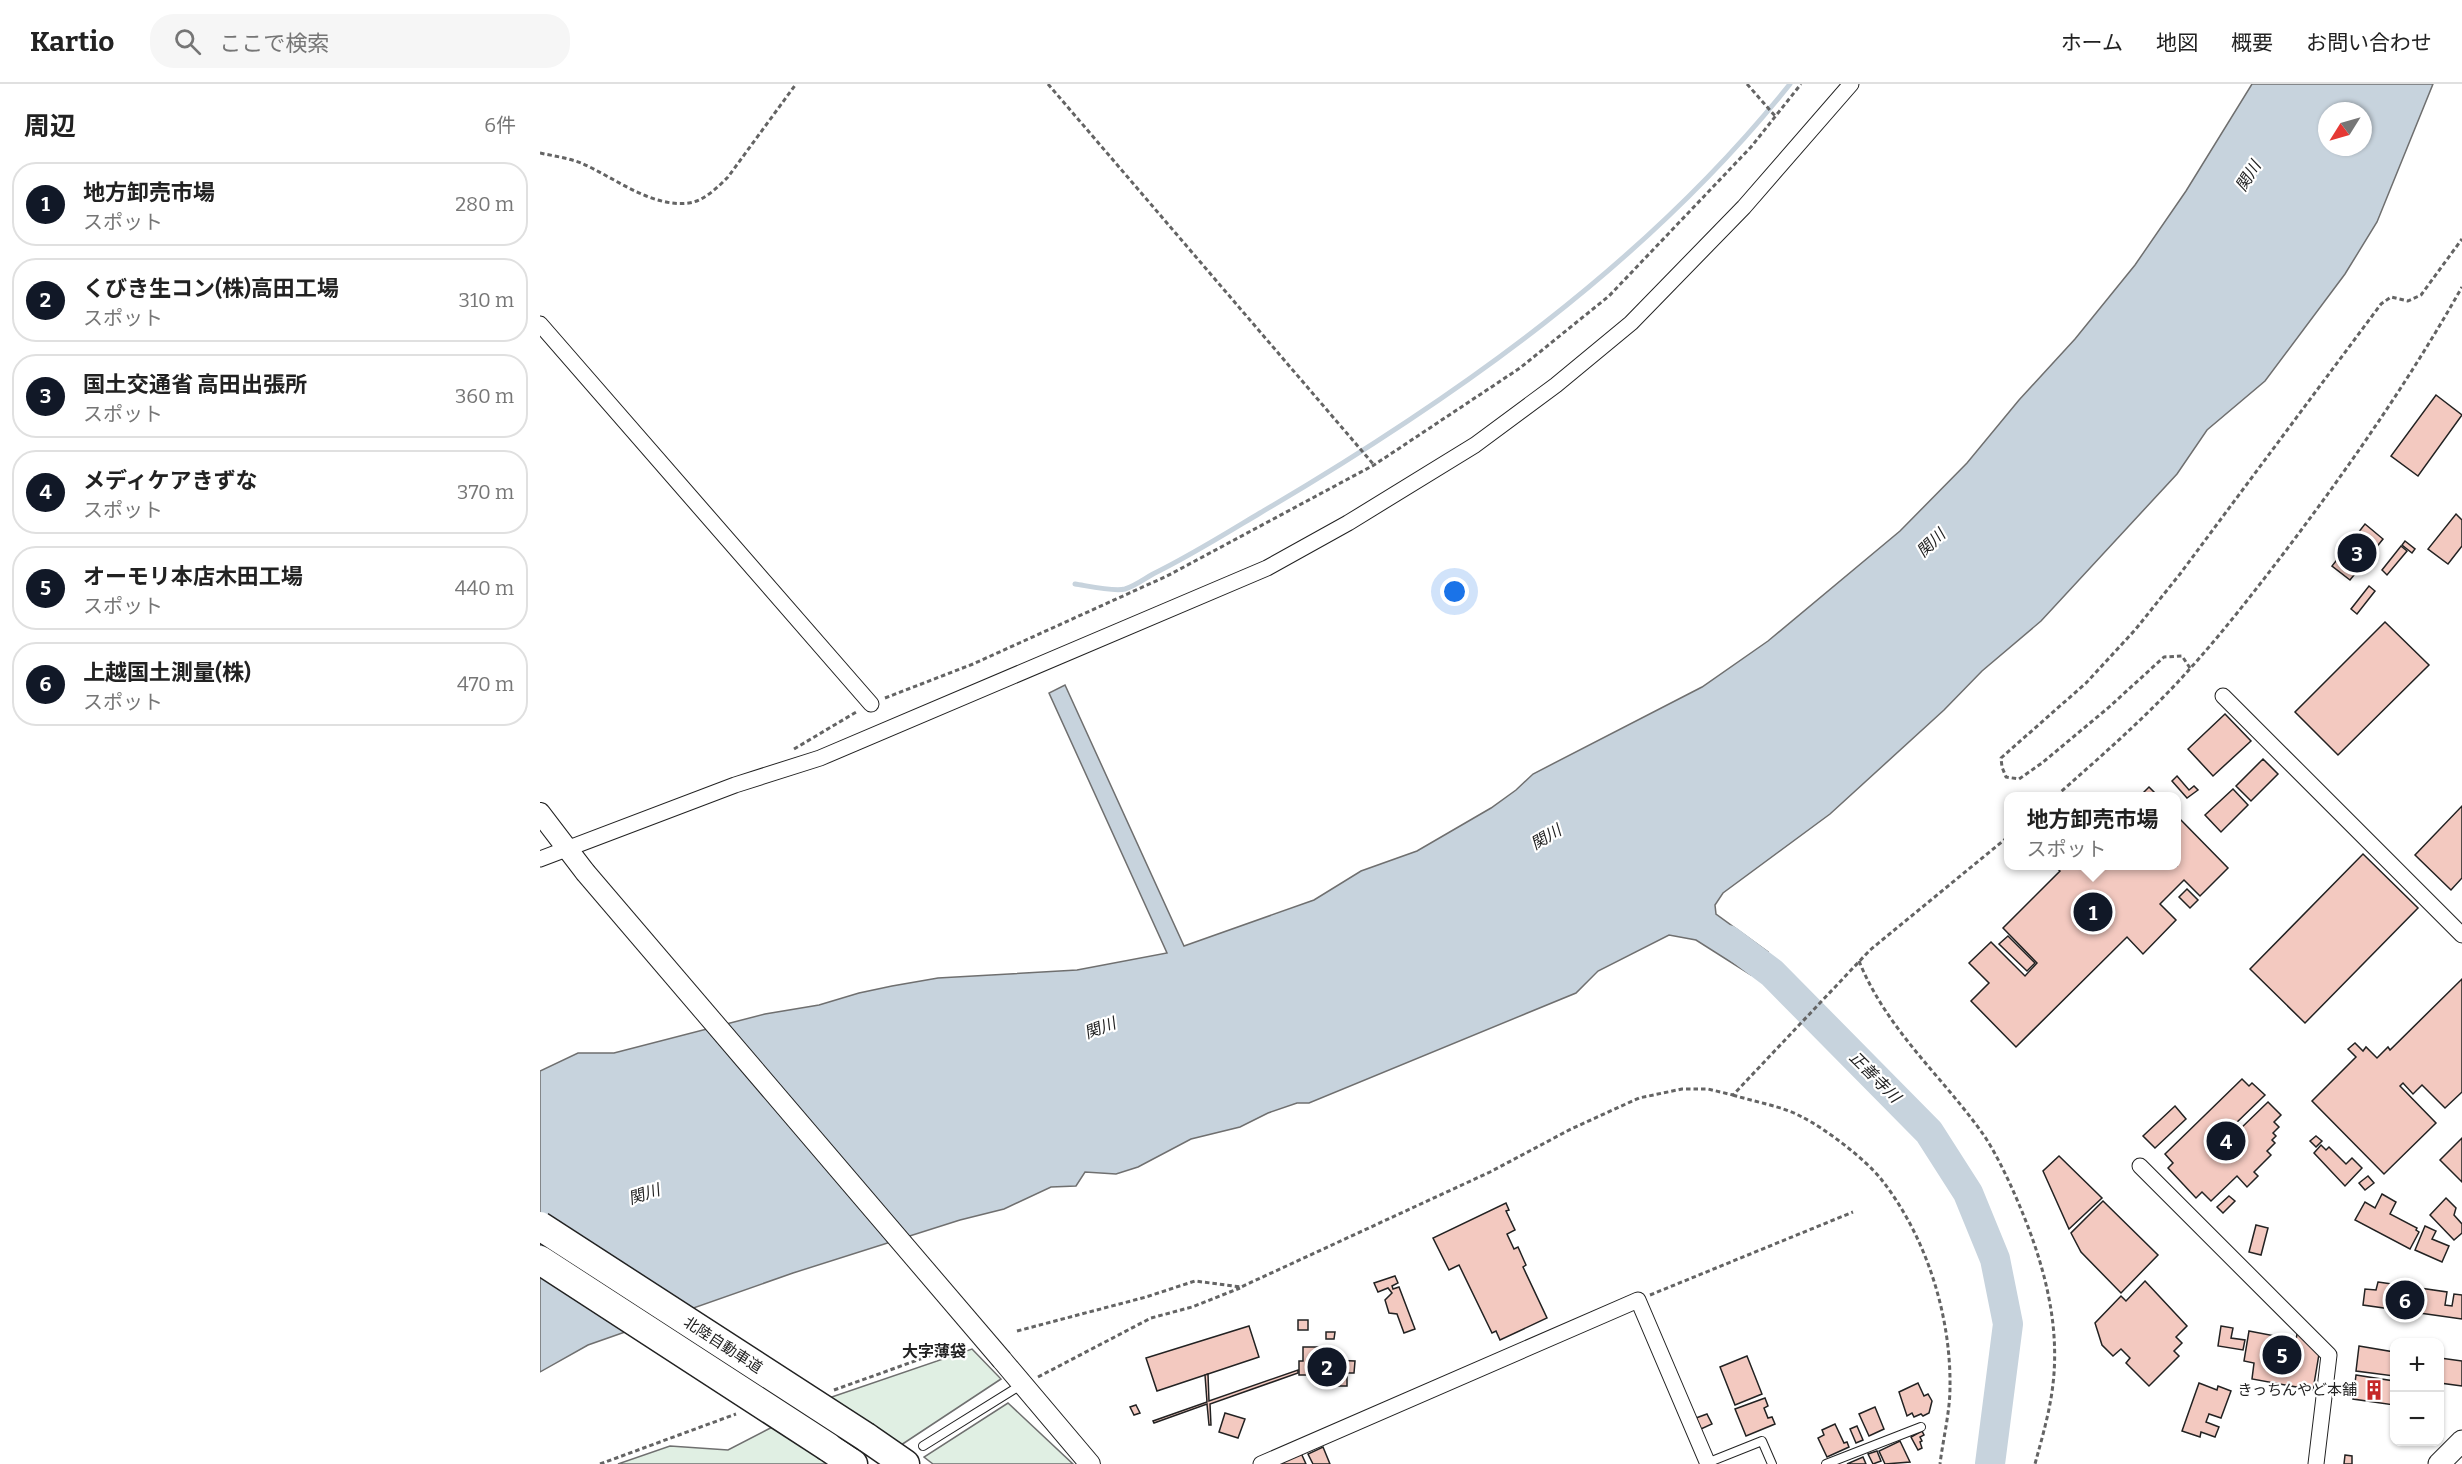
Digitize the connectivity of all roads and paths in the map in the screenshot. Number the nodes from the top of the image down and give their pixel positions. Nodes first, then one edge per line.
1 (796, 84) edge
2 (1048, 84) edge
3 (1747, 84) edge
4 (1802, 84) edge
5 (1851, 84) edge
6 (1776, 117) junction
7 (540, 153) edge
8 (2462, 239) edge
9 (2462, 286) edge
10 (540, 324) edge
11 (1374, 465) junction
12 (2190, 668) junction
13 (2223, 696) dead end
14 (871, 704) junction
15 (793, 749) dead end
16 (2061, 792) edge
17 (540, 813) edge
18 (2004, 840) edge
19 (567, 848) junction
20 (540, 859) edge
21 (2462, 935) edge
22 (1859, 961) junction
23 (1733, 1095) junction
24 (2140, 1166) dead end
25 (1852, 1212) dead end
26 (540, 1226) edge
27 (540, 1260) edge
28 (1241, 1287) junction
29 (1638, 1300) junction
30 (1017, 1331) dead end
31 (954, 1347) dead end
32 (1023, 1384) junction
33 (824, 1394) dead end
34 (744, 1412) dead end
35 (1921, 1427) dead end
36 (2462, 1441) edge
37 (914, 1455) edge
38 (600, 1464) edge
39 (853, 1464) edge
40 (1090, 1464) edge
41 (1261, 1464) edge
42 (1707, 1464) edge
43 (1772, 1464) edge
44 (1826, 1464) edge
45 (1940, 1464) edge
46 (2035, 1464) edge
47 (2316, 1464) edge
48 (2439, 1464) edge

1 - 7 path
2 - 11 path
3 - 6 path
4 - 6 path
5 - 19 street
6 - 11 path
8 - 12 path
9 - 12 path
10 - 14 street
11 - 14 path
12 - 16 path
13 - 21 street
14 - 15 path
17 - 19 street
18 - 22 path
19 - 20 street
19 - 32 street, bridge
22 - 23 path
22 - 46 path
23 - 28 path
23 - 45 path
24 - 47 street
25 - 29 path
26 - 37 highway, 北陸自動車道, bridge
27 - 39 highway, 北陸自動車道, bridge
28 - 30 path
28 - 32 path
29 - 41 street
29 - 42 street
31 - 33 path
32 - 37 lane
32 - 40 street
34 - 38 path
35 - 44 lane
36 - 48 main road
42 - 43 lane

